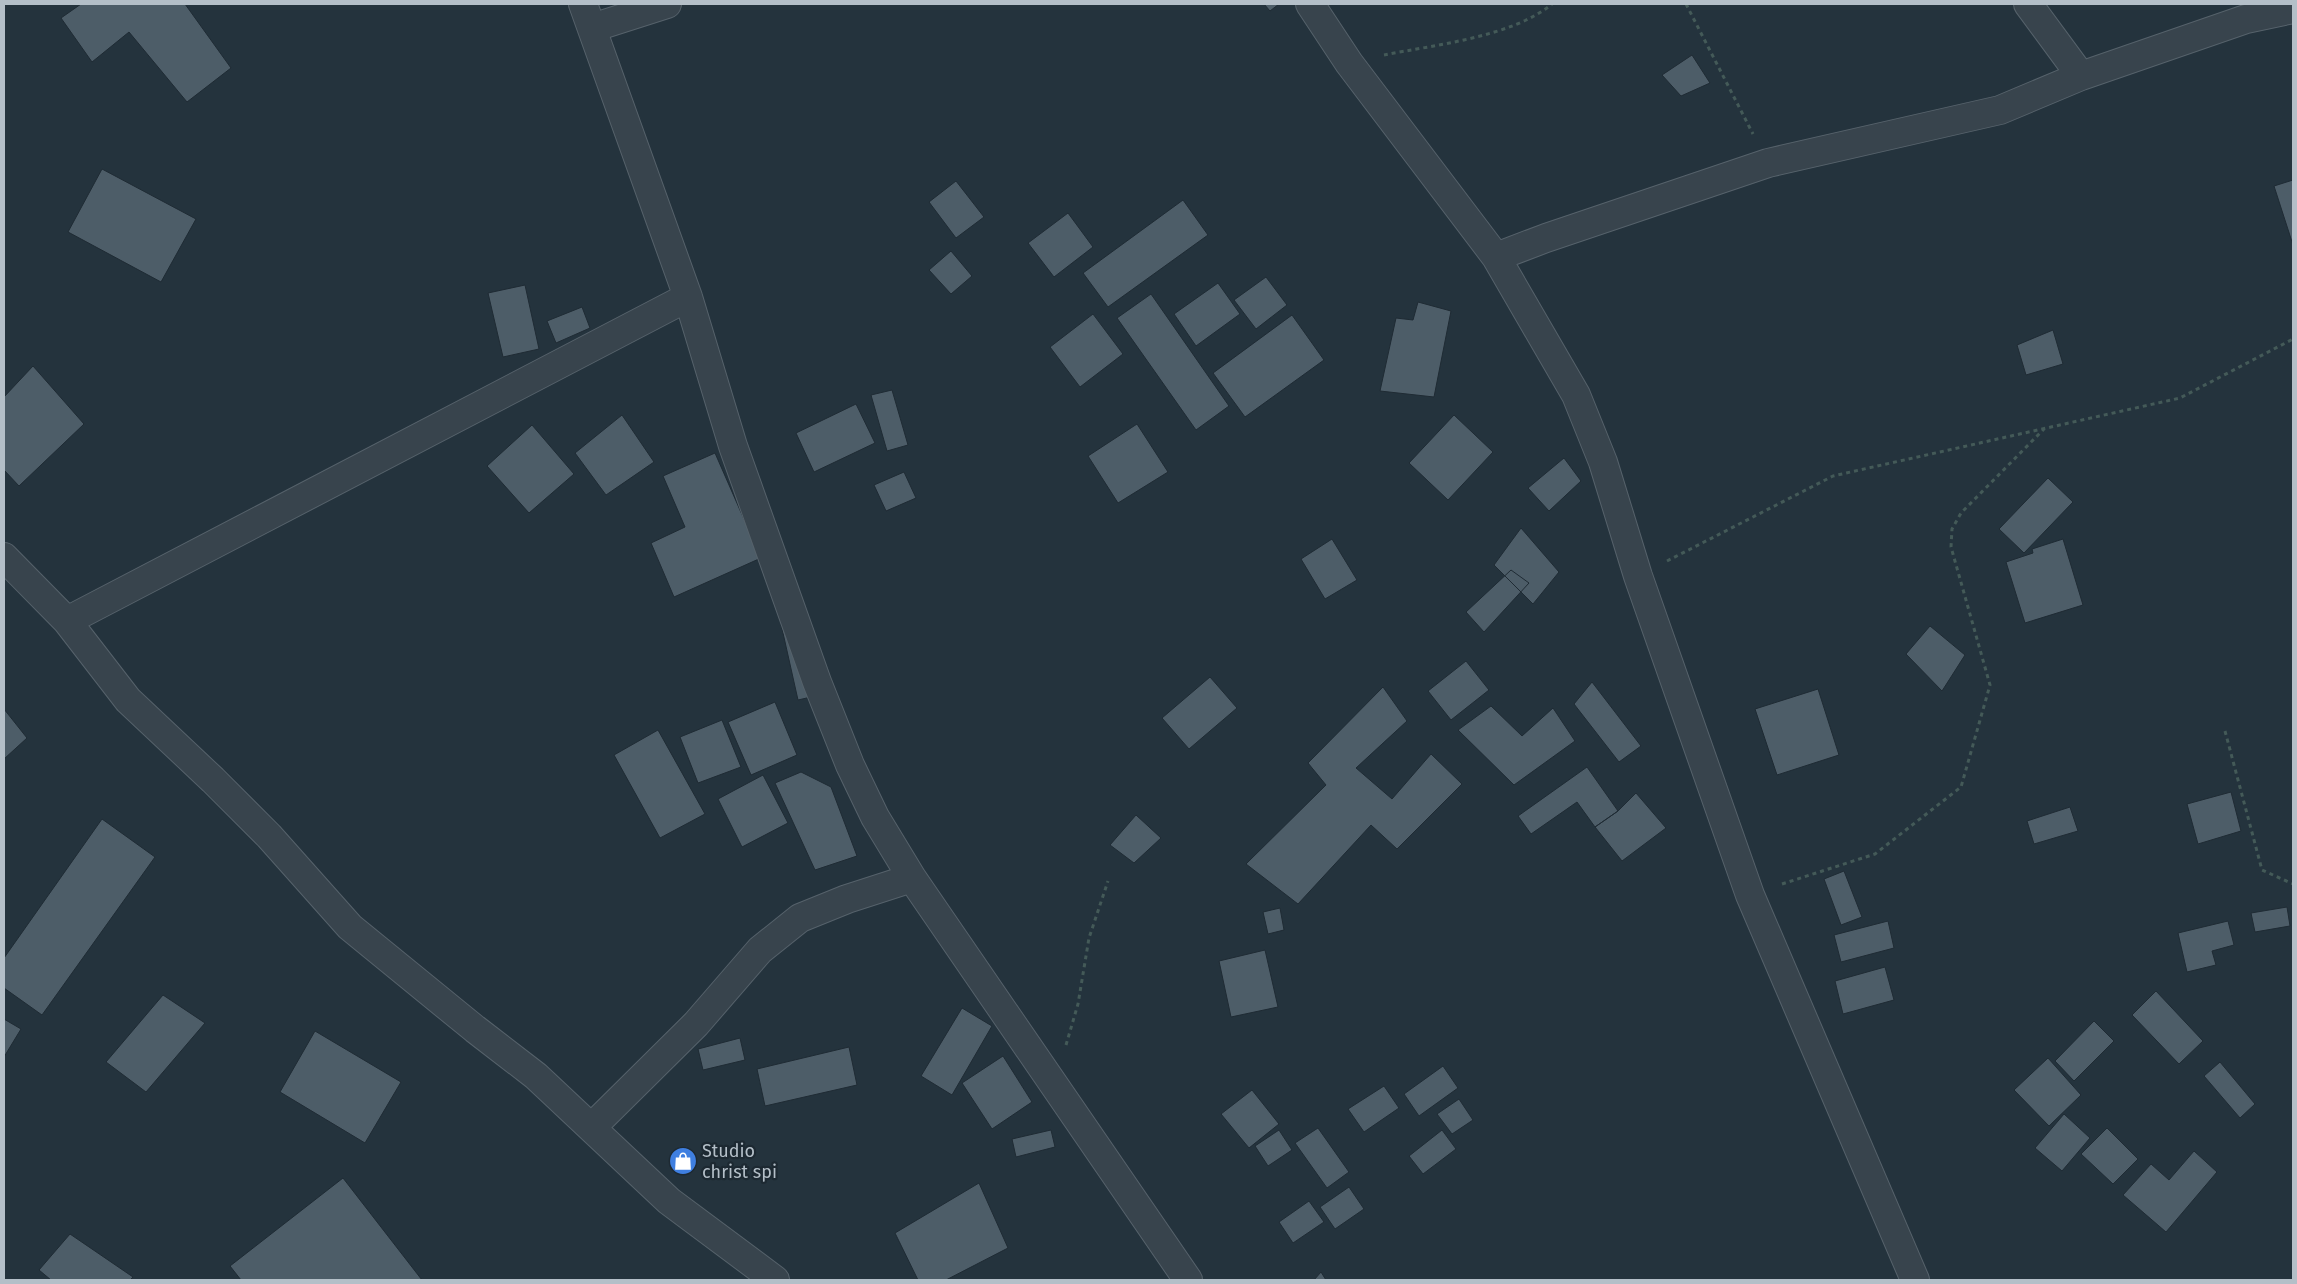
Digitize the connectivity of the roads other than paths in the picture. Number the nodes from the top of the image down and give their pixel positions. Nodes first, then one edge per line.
1 (667, 4) edge
2 (1310, 4) edge
3 (2028, 4) edge
4 (2293, 9) edge
5 (588, 16) edge
6 (2081, 76) junction
7 (1496, 257) junction
8 (688, 297) junction
9 (4, 557) edge
10 (67, 621) junction
11 (912, 878) junction
12 (592, 1127) junction
13 (774, 1280) edge
14 (1188, 1280) edge
15 (1915, 1280) edge

1 - 5 street
2 - 7 street
3 - 6 street
4 - 6 street
5 - 8 street
6 - 7 street
7 - 15 street
8 - 10 street
8 - 11 street
9 - 10 street
10 - 12 street
11 - 12 street
11 - 14 street
12 - 13 street

